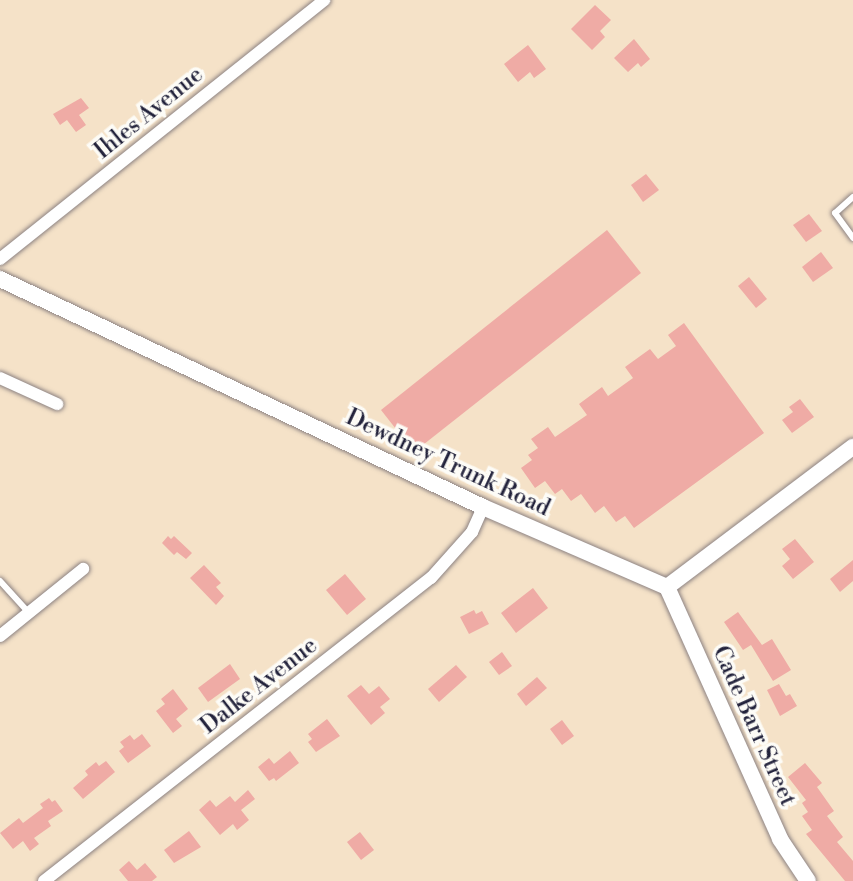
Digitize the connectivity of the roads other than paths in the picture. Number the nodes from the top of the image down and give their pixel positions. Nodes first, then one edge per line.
1 (324, 0) edge
2 (853, 197) edge
3 (852, 237) edge
4 (0, 259) edge
5 (0, 279) edge
6 (0, 378) edge
7 (57, 404) dead end
8 (853, 447) edge
9 (482, 507) junction
10 (83, 569) dead end
11 (0, 581) edge
12 (667, 587) junction
13 (29, 613) junction
14 (0, 636) edge
15 (44, 881) edge
16 (808, 881) edge

1 - 4 street, Ihles Avenue
2 - 3 lane
5 - 9 main road, Dewdney Trunk Road
6 - 7 street
8 - 12 main road
9 - 12 main road, Dewdney Trunk Road
9 - 15 street, Dalke Avenue
10 - 13 street
11 - 13 lane
12 - 16 main road, Cade Barr Street
13 - 14 street

